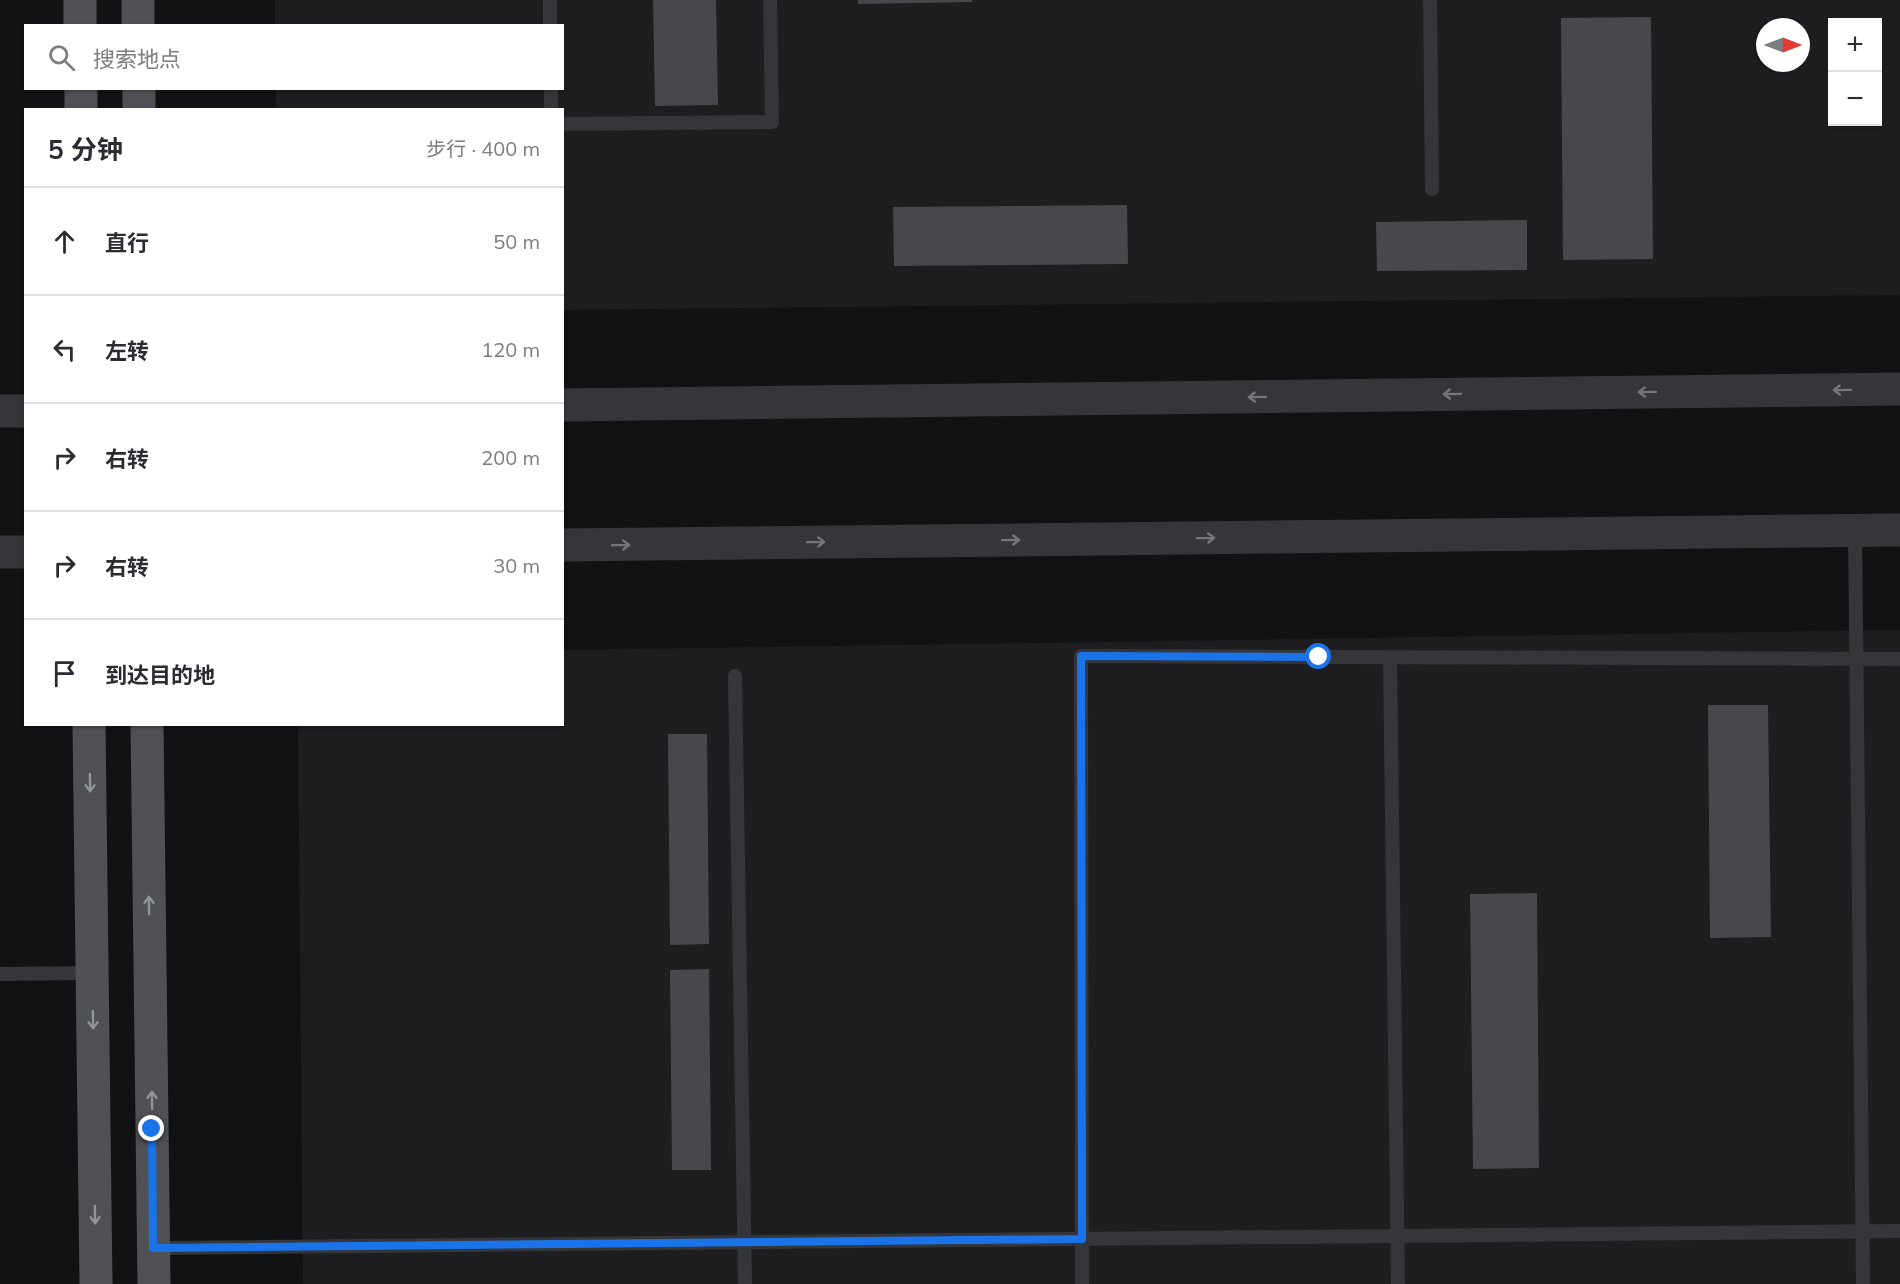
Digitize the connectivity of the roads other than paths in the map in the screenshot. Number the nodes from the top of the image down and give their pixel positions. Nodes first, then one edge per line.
1 (80, 0) edge
2 (138, 0) edge
3 (550, 0) edge
4 (770, 0) edge
5 (1430, 0) edge
6 (80, 24) edge
7 (138, 24) edge
8 (550, 24) edge
9 (81, 90) edge
10 (139, 90) edge
11 (551, 90) edge
12 (81, 108) edge
13 (140, 108) edge
14 (551, 108) edge
15 (564, 124) edge
16 (1432, 189) dead end
17 (1900, 389) edge
18 (564, 405) edge
19 (0, 411) edge
20 (24, 411) edge
21 (1855, 530) junction
22 (1900, 530) edge
23 (564, 545) edge
24 (0, 552) edge
25 (24, 552) edge
26 (1390, 658) junction
27 (1900, 659) edge
28 (1856, 660) junction
29 (735, 676) dead end
30 (89, 726) edge
31 (147, 726) edge
32 (92, 973) junction
33 (0, 974) edge
34 (1862, 1231) junction
35 (1900, 1231) edge
36 (1397, 1236) junction
37 (1082, 1239) junction
38 (744, 1242) junction
39 (153, 1248) junction
40 (96, 1284) edge
41 (154, 1284) edge
42 (745, 1284) edge
43 (1082, 1284) edge
44 (1398, 1284) edge
45 (1863, 1284) edge

1 - 6 main road
2 - 7 main road
3 - 8 lane
4 - 15 lane
5 - 16 lane
9 - 12 main road
10 - 13 main road
11 - 14 lane
17 -> 18 street
19 - 20 street
21 - 22 street
23 -> 21 street
21 - 28 lane
24 - 25 street
26 - 28 lane
26 - 36 lane
26 - 37 lane
27 - 28 lane
28 - 34 lane
29 - 38 lane
30 -> 32 main road
39 -> 31 main road
32 - 33 lane
32 -> 40 main road
34 - 35 lane
34 - 36 lane
34 - 45 lane
36 - 37 lane
36 - 44 lane
37 - 38 lane
37 - 43 lane
38 - 39 lane
38 - 42 lane
39 - 41 main road

